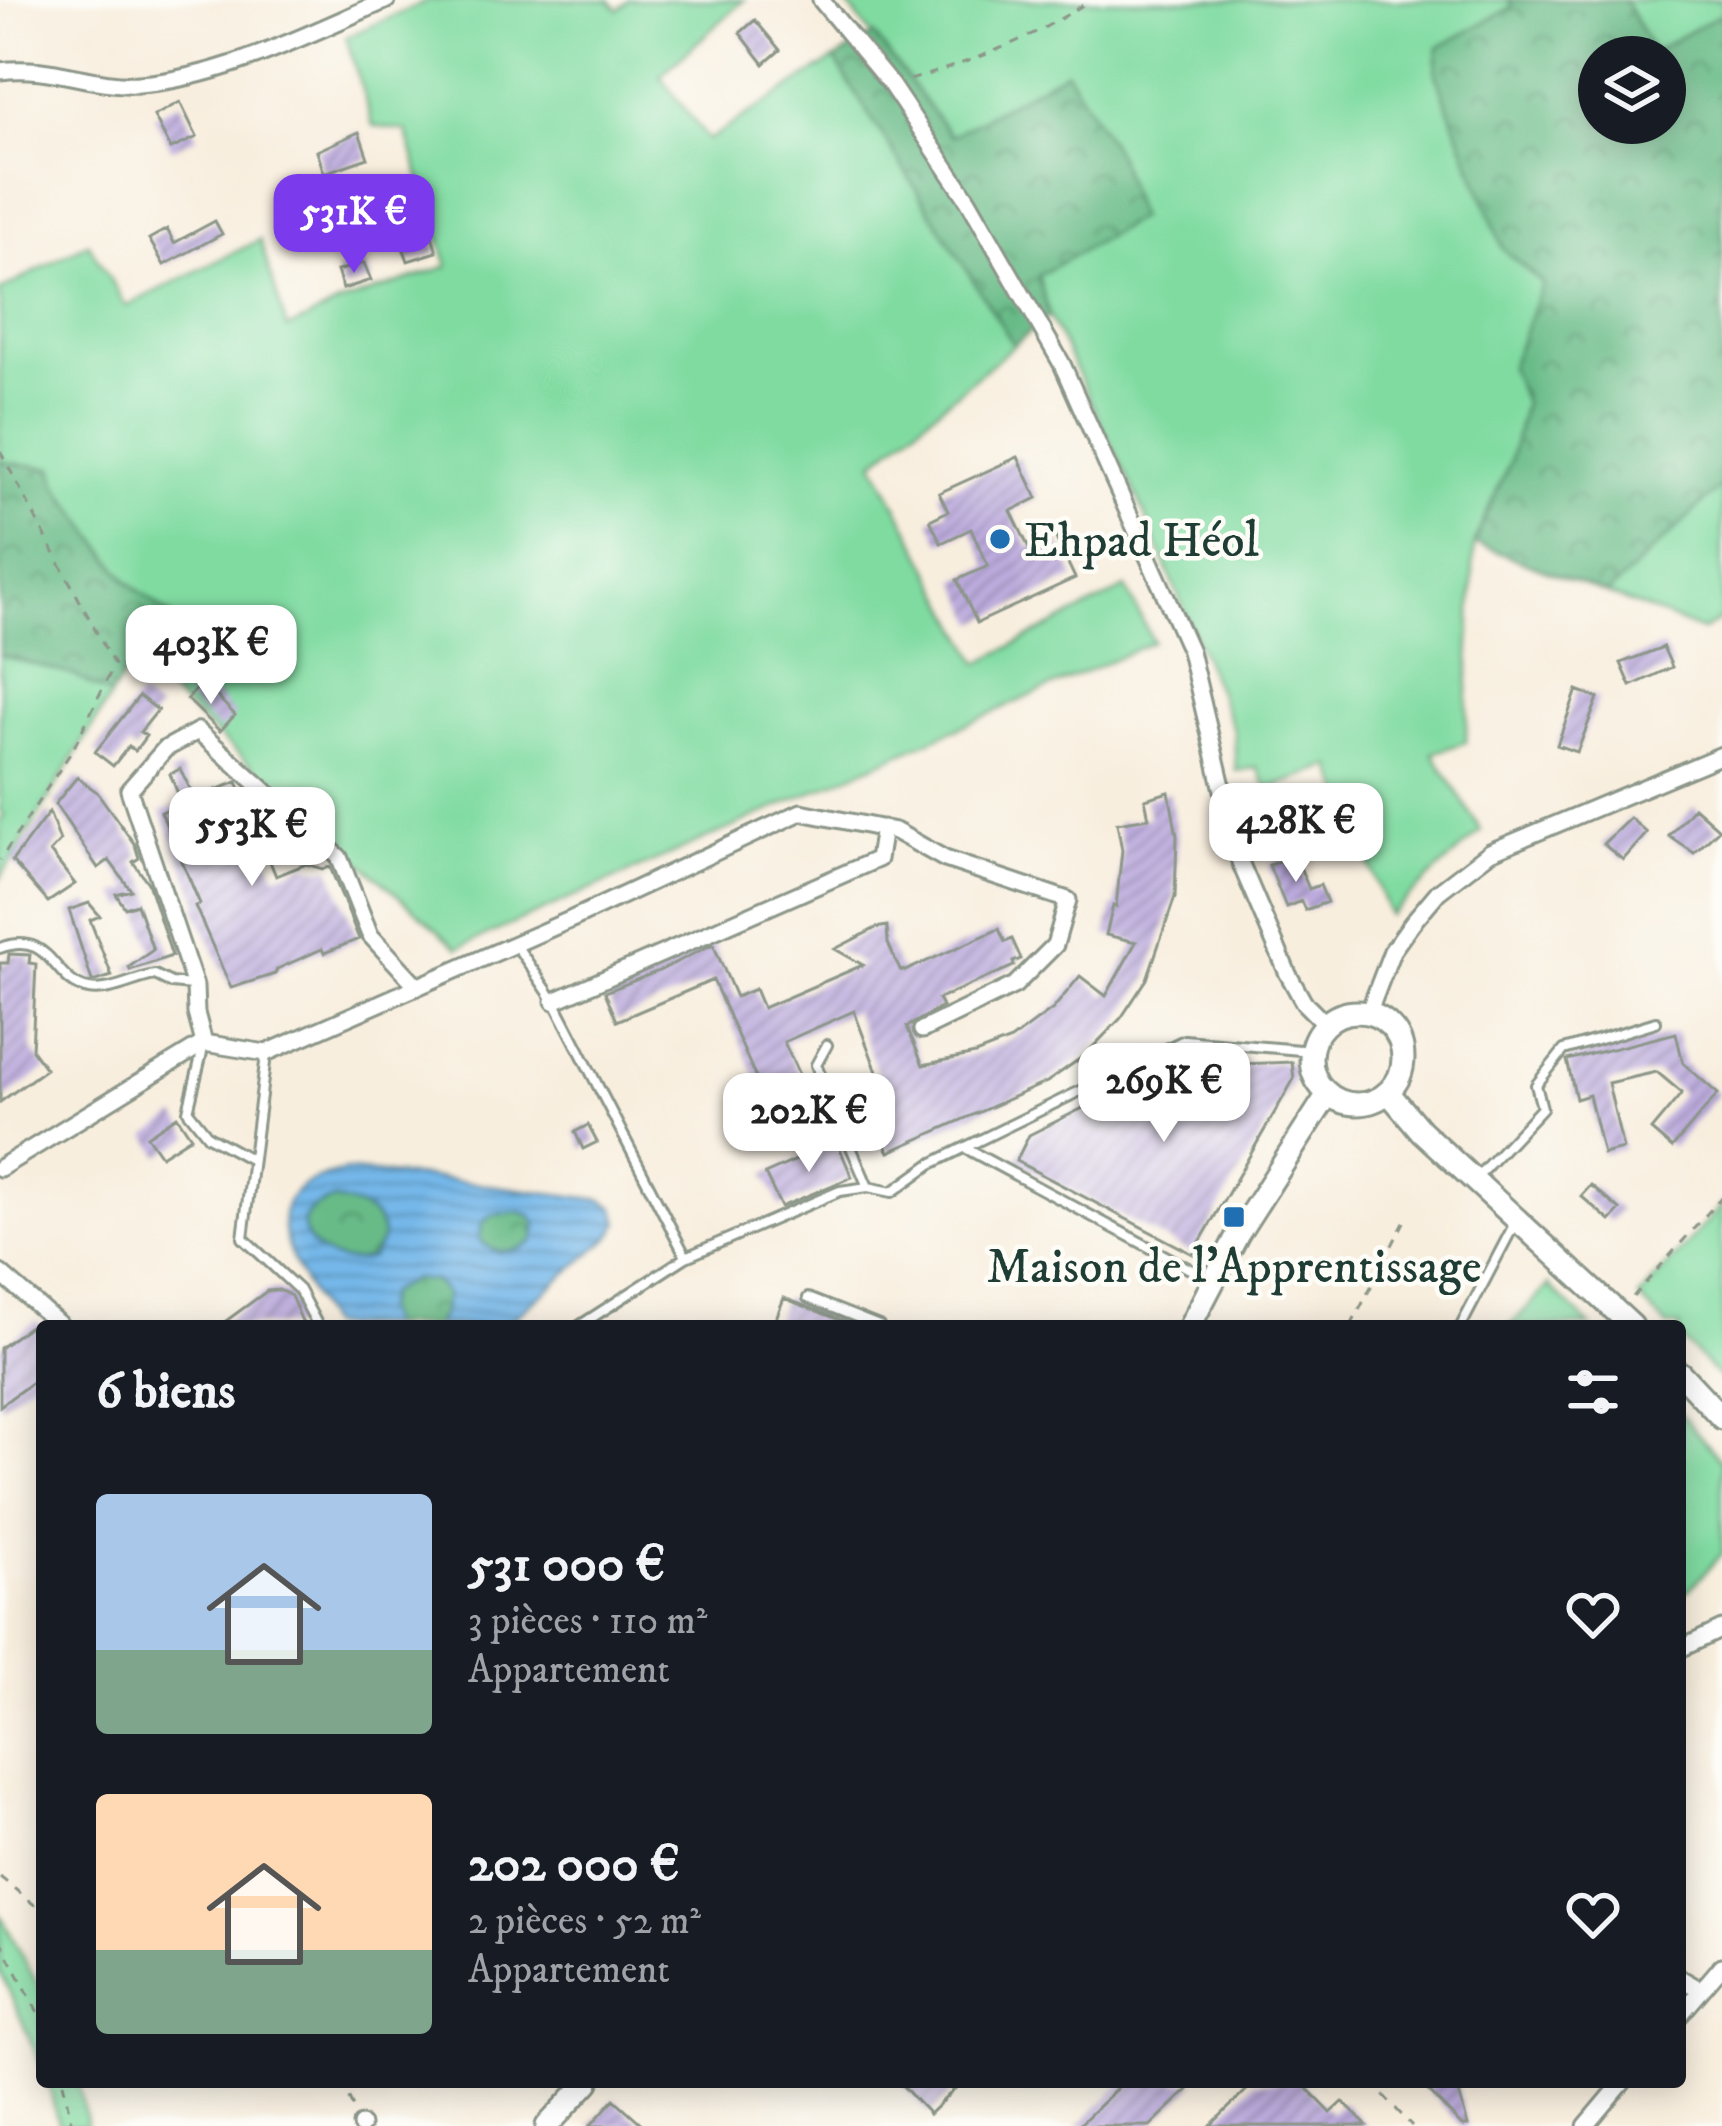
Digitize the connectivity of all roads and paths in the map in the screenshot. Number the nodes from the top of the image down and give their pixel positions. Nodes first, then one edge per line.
1 (387, 0) edge
2 (821, 0) edge
3 (1090, 0) edge
4 (0, 71) edge
5 (891, 85) junction
6 (0, 451) edge
7 (1722, 754) edge
8 (883, 828) junction
9 (0, 860) edge
10 (515, 944) junction
11 (0, 948) edge
12 (196, 986) junction
13 (417, 986) junction
14 (554, 1001) junction
15 (1368, 1014) junction
16 (1656, 1022) dead end
17 (1325, 1025) junction
18 (922, 1030) dead end
19 (204, 1043) junction
20 (827, 1046) dead end
21 (1312, 1051) junction
22 (266, 1053) junction
23 (1388, 1093) junction
24 (1328, 1094) junction
25 (965, 1148) junction
26 (253, 1160) junction
27 (0, 1168) edge
28 (1475, 1179) junction
29 (868, 1187) junction
30 (1722, 1197) edge
31 (1407, 1216) dead end
32 (1518, 1219) junction
33 (686, 1257) junction
34 (0, 1273) edge
35 (1214, 1282) junction
36 (808, 1298) dead end
37 (1630, 1315) edge
38 (54, 1320) edge
39 (315, 1320) edge
40 (588, 1320) edge
41 (864, 1320) edge
42 (1193, 1320) edge
43 (1354, 1320) edge
44 (1464, 1320) edge
45 (1686, 1379) edge
46 (1722, 1418) edge
47 (1722, 1629) edge
48 (1686, 1646) edge
49 (0, 1876) edge
50 (36, 1905) edge
51 (0, 1940) edge
52 (1722, 1966) edge
53 (1686, 1981) edge
54 (1701, 1990) junction
55 (1686, 2008) edge
56 (36, 2009) edge
57 (64, 2088) edge
58 (344, 2088) edge
59 (583, 2088) edge
60 (1377, 2088) edge
61 (1618, 2088) edge
62 (361, 2125) edge
63 (550, 2125) edge
64 (72, 2126) edge
65 (1412, 2126) edge
66 (1586, 2126) edge

1 - 4 street
2 - 5 street
3 - 5 path
5 - 17 street
6 - 9 path
7 - 15 street
8 - 10 street
8 - 14 street
8 - 18 street
10 - 13 street
10 - 14 lane
11 - 12 lane
12 - 13 street
12 - 19 street
13 - 22 street
14 - 33 lane
15 - 17 street
15 - 23 street
16 - 28 lane
17 - 21 street
19 - 22 street
19 - 26 lane
19 - 27 street
20 - 29 lane
21 - 24 street
21 - 25 lane
22 - 26 lane
23 - 24 street
23 - 28 street
24 - 35 street
25 - 29 lane
25 - 35 lane
26 - 39 lane
28 - 32 street
29 - 33 lane
30 - 37 path
31 - 43 path
32 - 37 street
32 - 44 lane
33 - 40 lane
34 - 38 street
35 - 42 street
36 - 41 lane
45 - 46 street
47 - 48 street
49 - 50 path
51 - 56 path
52 - 54 street
53 - 54 street
54 - 55 street
57 - 64 path
58 - 62 path
59 - 63 street
60 - 65 path
61 - 66 street

